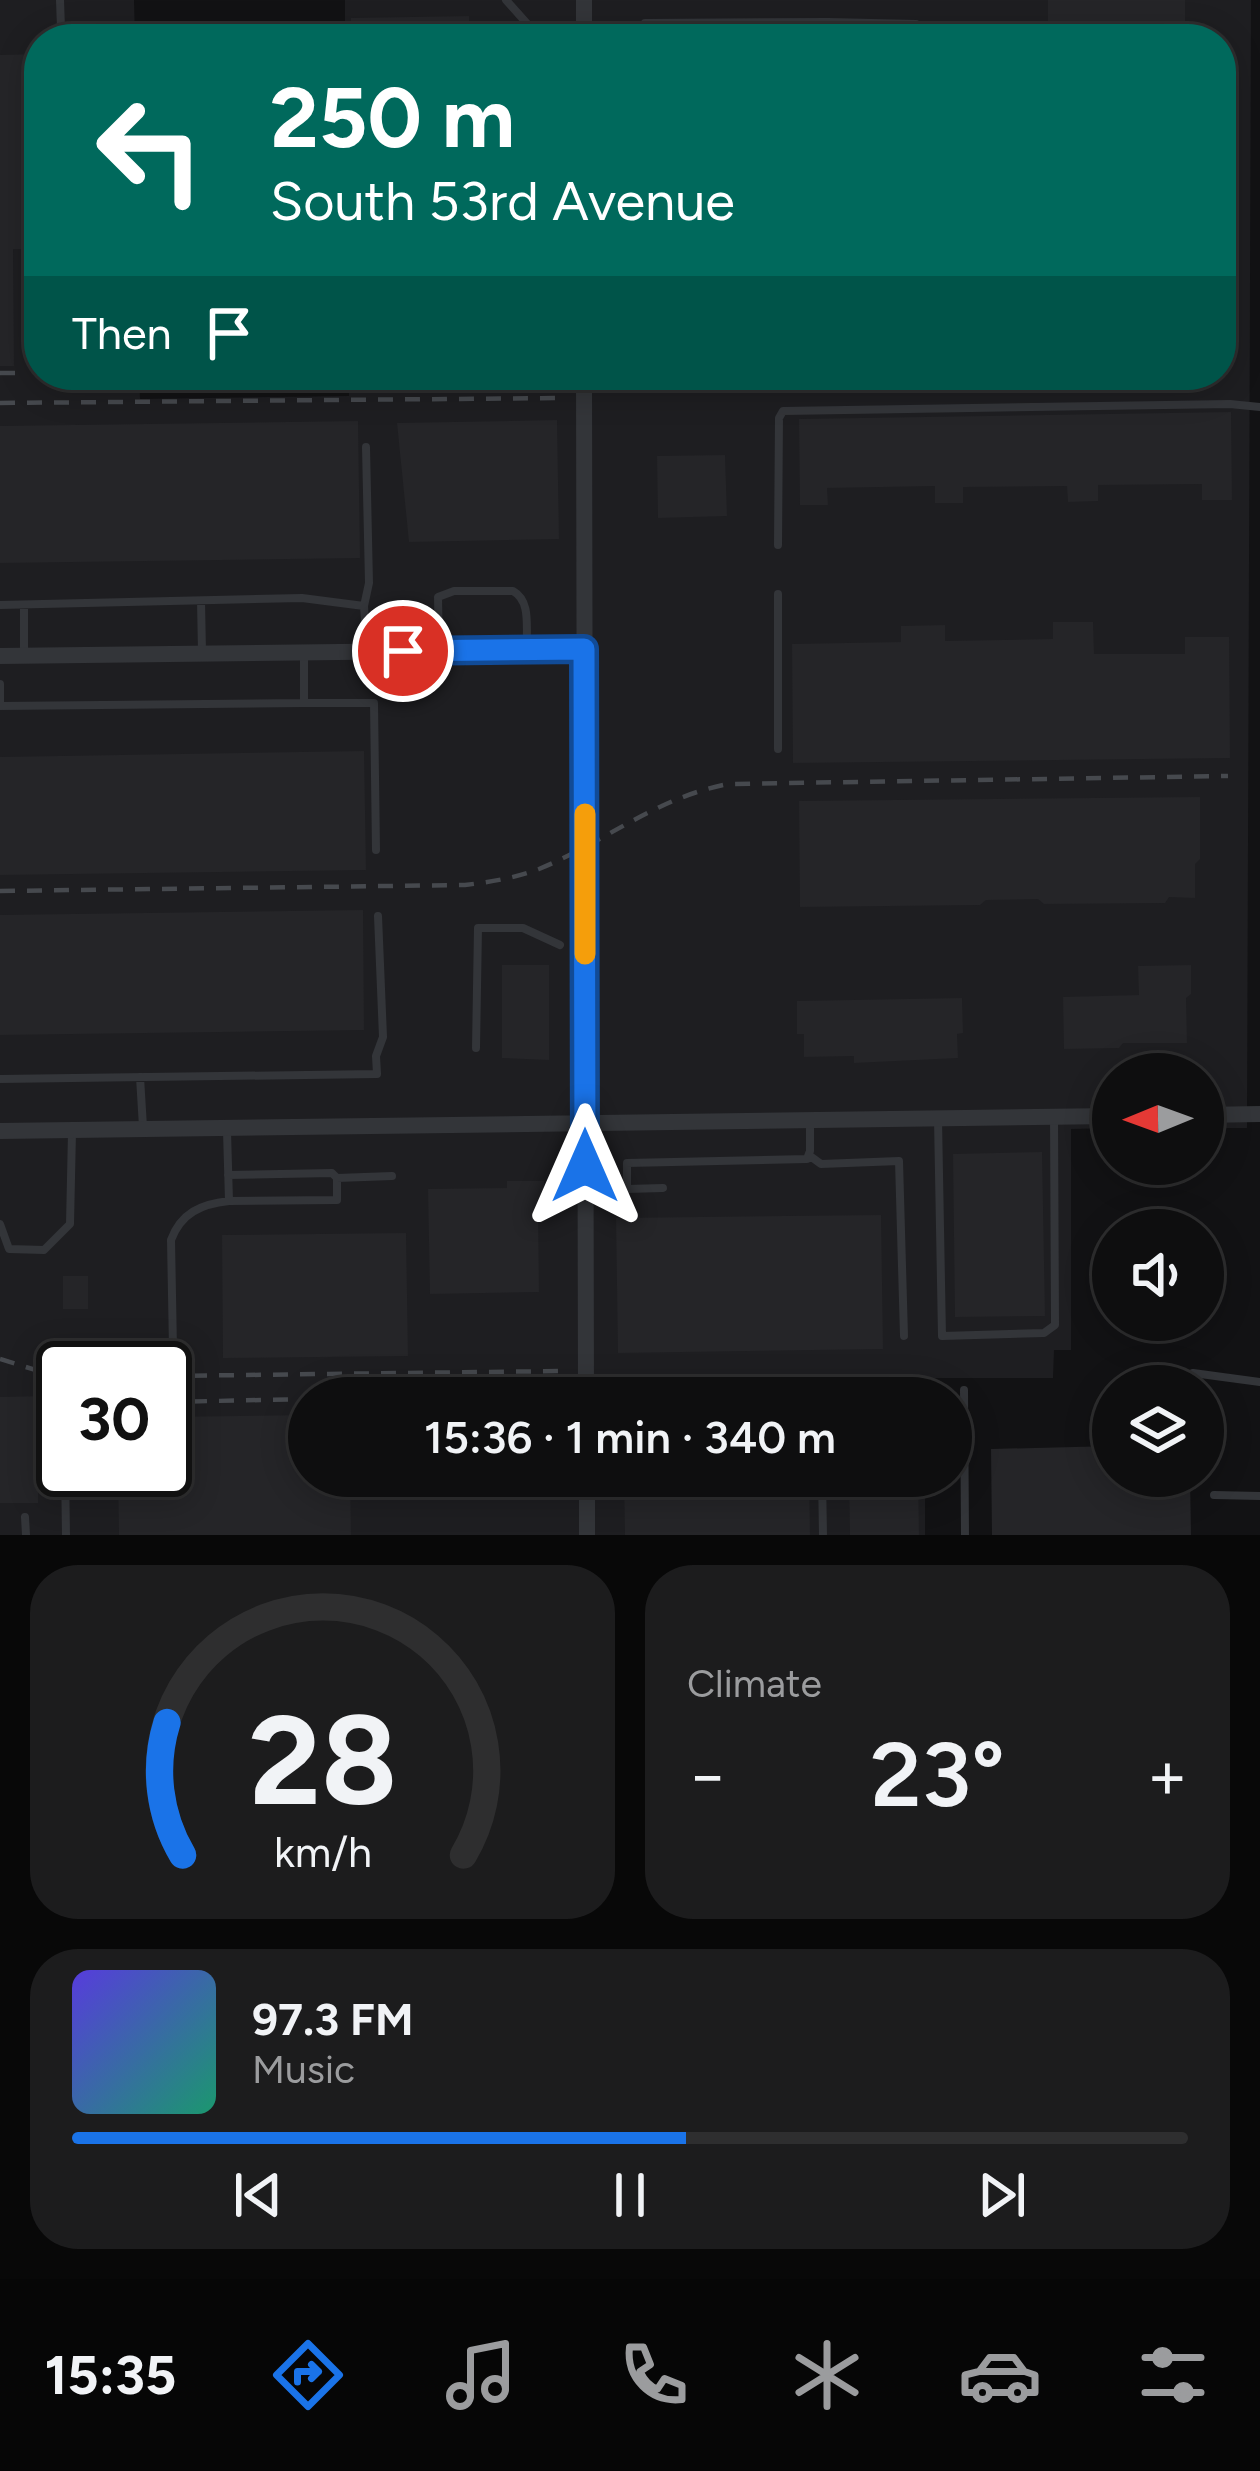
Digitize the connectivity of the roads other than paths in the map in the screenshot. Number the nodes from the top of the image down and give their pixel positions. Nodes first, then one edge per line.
1 (506, 0) edge
2 (528, 24) edge
3 (645, 24) edge
4 (916, 24) edge
5 (584, 390) edge
6 (1260, 407) edge
7 (366, 447) dead end
8 (778, 545) dead end
9 (778, 594) dead end
10 (201, 602) junction
11 (0, 605) edge
12 (23, 605) junction
13 (364, 606) junction
14 (584, 649) junction
15 (439, 650) junction
16 (527, 650) junction
17 (368, 651) junction
18 (304, 652) junction
19 (202, 653) junction
20 (0, 656) edge
21 (24, 656) junction
22 (0, 684) edge
23 (304, 703) junction
24 (0, 706) edge
25 (778, 749) dead end
26 (376, 850) dead end
27 (379, 916) dead end
28 (560, 944) dead end
29 (476, 1048) dead end
30 (140, 1077) junction
31 (0, 1079) edge
32 (1224, 1114) edge
33 (1260, 1114) edge
34 (1054, 1116) junction
35 (1092, 1116) edge
36 (938, 1118) junction
37 (810, 1119) junction
38 (585, 1121) junction
39 (227, 1127) junction
40 (143, 1129) junction
41 (72, 1130) junction
42 (0, 1131) edge
43 (810, 1156) junction
44 (228, 1175) junction
45 (392, 1176) dead end
46 (337, 1178) junction
47 (663, 1188) dead end
48 (229, 1201) junction
49 (0, 1224) edge
50 (904, 1336) dead end
51 (173, 1341) edge
52 (586, 1377) edge
53 (1224, 1377) edge
54 (1260, 1382) edge
55 (1224, 1495) edge
56 (1260, 1496) edge
57 (65, 1497) edge
58 (587, 1497) edge
59 (823, 1497) edge
60 (965, 1497) edge
61 (25, 1517) dead end
62 (26, 1535) edge
63 (66, 1535) edge
64 (587, 1535) edge
65 (824, 1535) edge
66 (965, 1535) edge

1 - 2 lane
3 - 4 lane
5 - 14 street
6 - 8 lane
7 - 13 lane
9 - 25 lane
10 - 12 lane
10 - 13 lane
10 - 19 lane
11 - 12 lane
12 - 21 lane
13 - 17 lane
14 - 16 street
14 - 38 street
15 - 16 street
15 - 16 lane
15 - 17 street
17 - 18 street
18 - 19 street
18 - 23 lane
19 - 21 street
20 - 21 street
22 - 24 lane
23 - 24 lane
23 - 26 lane
27 - 30 lane
28 - 29 lane
30 - 31 lane
30 - 40 lane
32 - 33 street
34 - 35 street
34 - 36 street
34 - 36 lane
36 - 37 street
37 - 38 street
37 - 43 lane
38 - 39 street
38 - 52 street
39 - 40 street
39 - 44 lane
40 - 41 street
41 - 42 street
41 - 49 lane
43 - 47 lane
43 - 50 lane
44 - 46 lane
44 - 48 lane
45 - 46 lane
46 - 48 lane
48 - 51 lane
53 - 54 lane
55 - 56 lane
57 - 63 lane
58 - 64 street
59 - 65 lane
60 - 66 lane
61 - 62 lane

